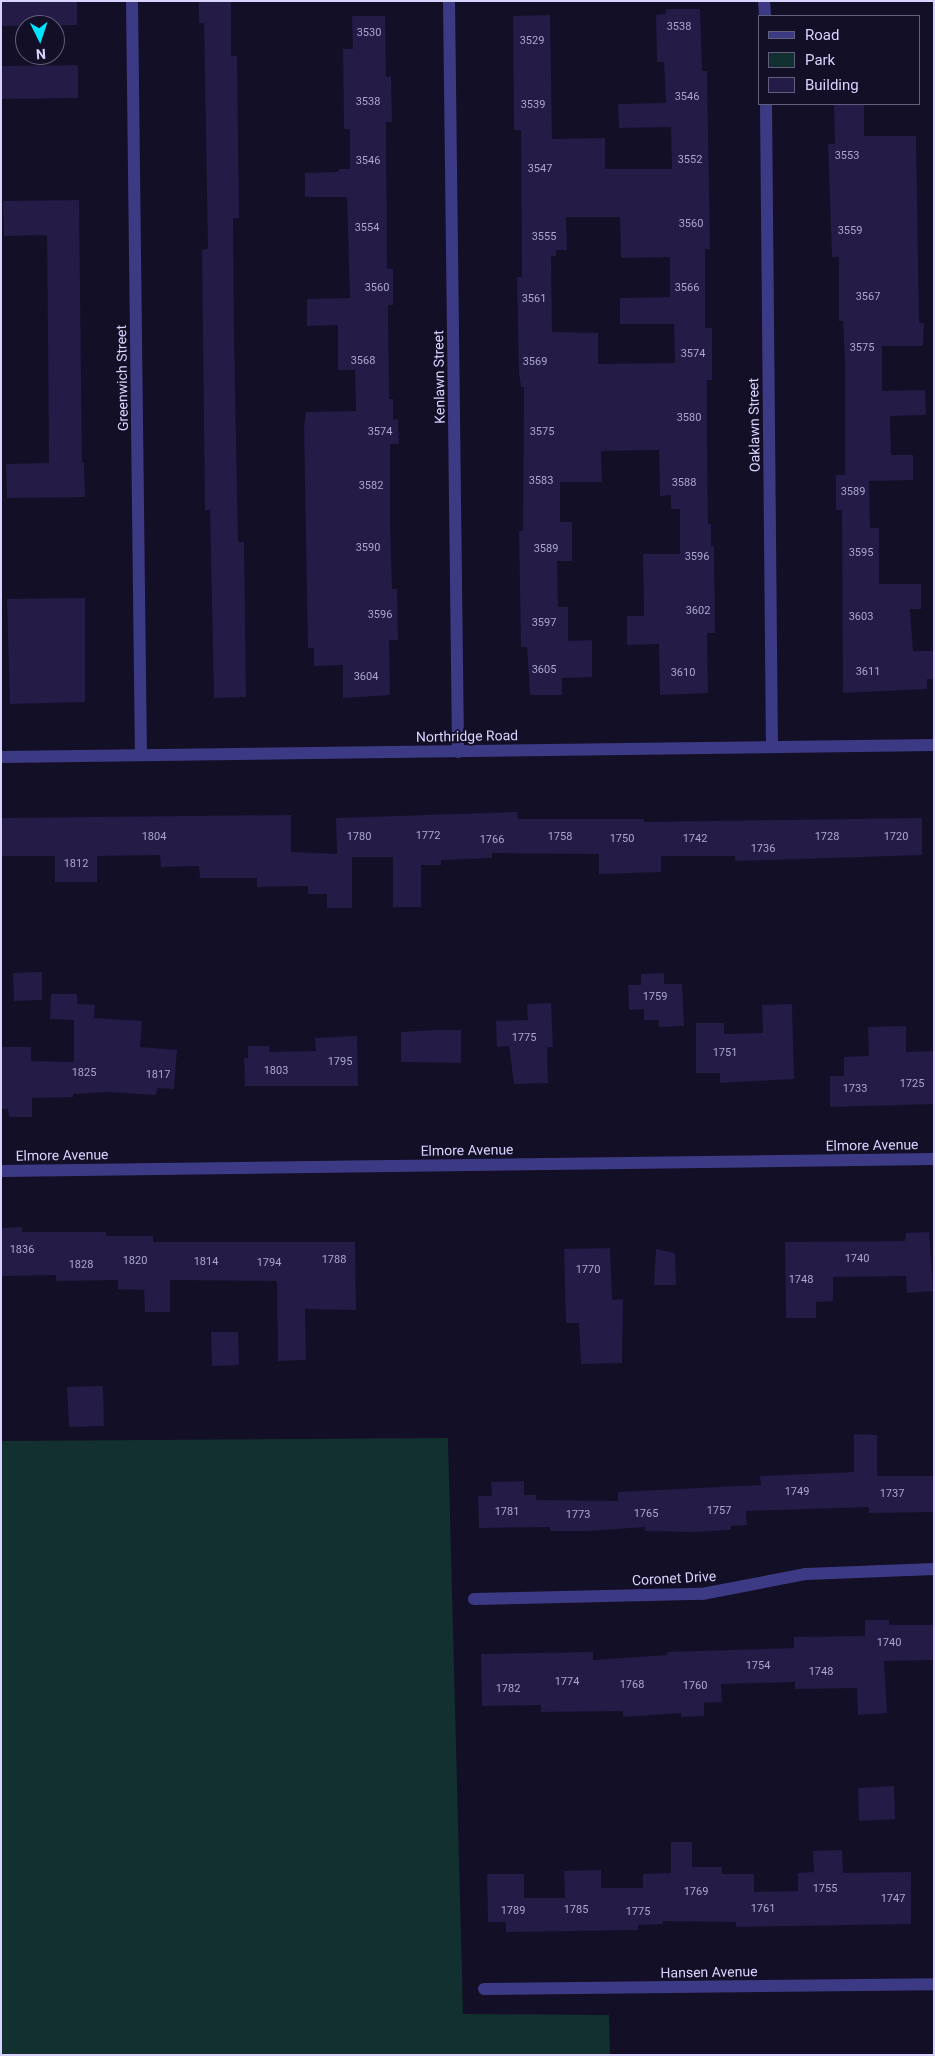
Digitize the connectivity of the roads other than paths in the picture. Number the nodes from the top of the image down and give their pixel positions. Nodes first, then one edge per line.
1 (132, 1) edge
2 (449, 1) edge
3 (764, 1) edge
4 (765, 15) edge
5 (766, 105) edge
6 (934, 745) edge
7 (772, 747) junction
8 (458, 752) junction
9 (141, 754) junction
10 (1, 757) edge
11 (934, 1159) edge
12 (1, 1171) edge
13 (934, 1570) edge
14 (474, 1599) dead end
15 (934, 1984) edge
16 (484, 1989) dead end

1 - 9 street, Greenwich Street
2 - 8 street, Kenlawn Street
3 - 4 street
5 - 7 street, Oaklawn Street
6 - 7 street, Northridge Road
7 - 8 street, Northridge Road
8 - 9 street, Northridge Road
9 - 10 street, Northridge Road
11 - 12 street, Elmore Avenue
13 - 14 street, Coronet Drive
15 - 16 street, Hansen Avenue

